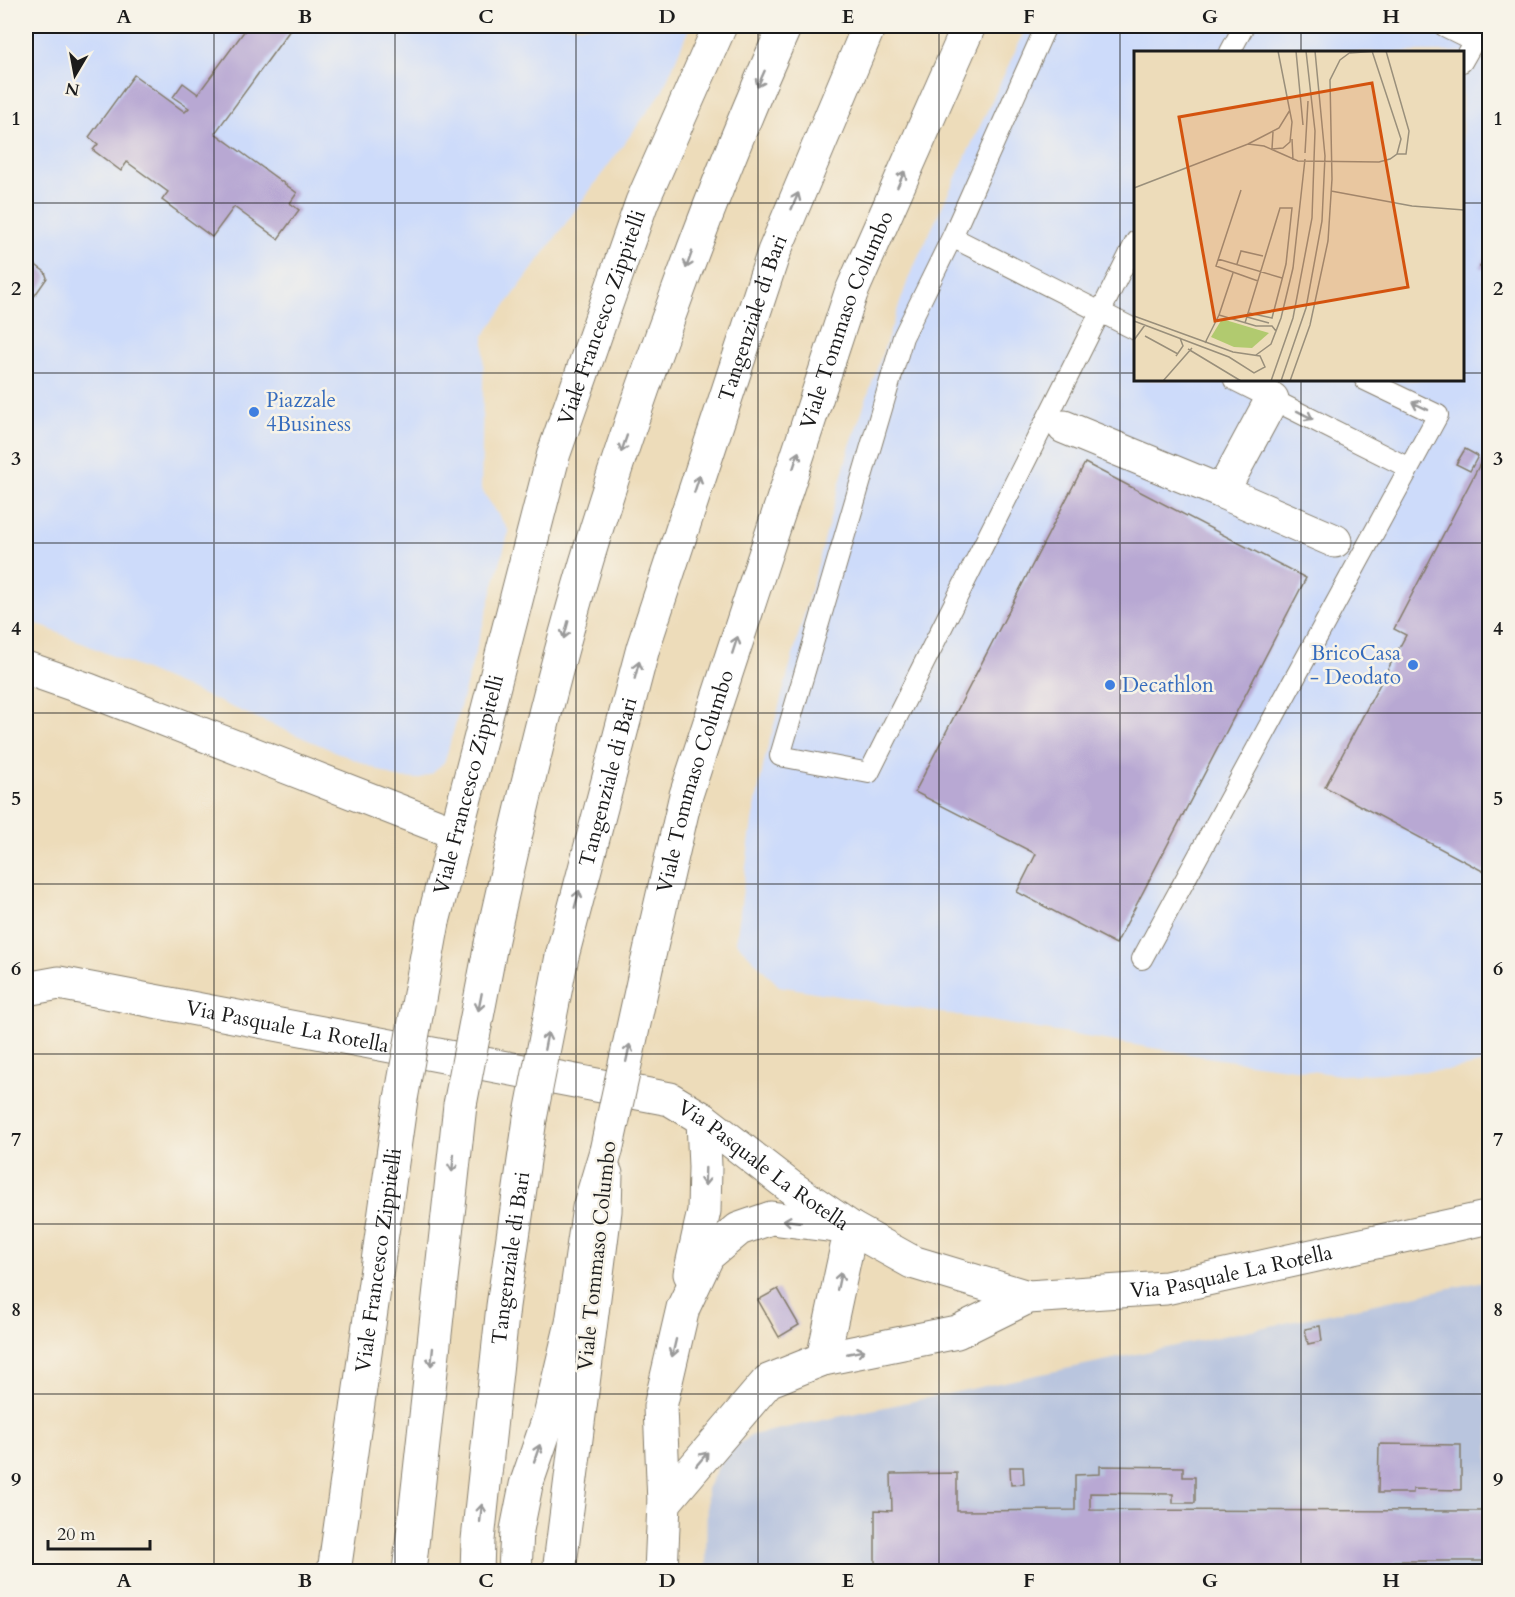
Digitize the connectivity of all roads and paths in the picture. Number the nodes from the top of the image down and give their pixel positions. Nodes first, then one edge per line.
1 (720, 26) edge
2 (784, 26) edge
3 (870, 26) edge
4 (969, 26) edge
5 (1046, 26) edge
6 (1244, 26) edge
7 (1444, 26) edge
8 (1479, 33) edge
9 (1231, 51) edge
10 (1464, 59) edge
11 (952, 237) junction
12 (1134, 245) edge
13 (1100, 312) junction
14 (1134, 329) edge
15 (1236, 381) edge
16 (1367, 381) edge
17 (1272, 399) junction
18 (1064, 427) dead end
19 (1409, 468) junction
20 (1222, 492) junction
21 (1335, 541) dead end
22 (26, 668) edge
23 (456, 833) junction
24 (1142, 959) dead end
25 (26, 988) edge
26 (704, 1119) junction
27 (606, 1151) junction
28 (1490, 1217) edge
29 (850, 1228) junction
30 (1028, 1298) junction
31 (683, 1308) junction
32 (823, 1359) junction
33 (664, 1503) junction
34 (334, 1572) edge
35 (409, 1572) edge
36 (477, 1572) edge
37 (515, 1572) edge
38 (559, 1572) edge
39 (661, 1572) edge

1 - 23 main road, Viale Francesco Zippitelli
2 -> 35 main road, bridge
36 -> 3 main road, Tangenziale di Bari, bridge
27 -> 4 main road, Viale Tommaso Columbo, bridge
5 - 11 lane
6 - 9 lane
7 - 8 lane
8 - 10 lane
11 - 13 lane
11 - 13 lane
12 - 13 lane
13 - 14 lane
15 - 17 lane
19 -> 16 lane
17 -> 19 lane
17 - 20 main road
18 - 20 main road
19 - 24 lane
20 - 21 main road
22 - 23 main road
23 - 34 main road, Viale Francesco Zippitelli, bridge
25 - 26 main road, Via Pasquale La Rotella
26 - 29 main road, Via Pasquale La Rotella
26 -> 31 main road
37 -> 27 main road
27 - 38 main road, Viale Tommaso Columbo
28 - 30 main road, Via Pasquale La Rotella
29 - 30 main road, Via Pasquale La Rotella
29 -> 31 main road
32 -> 29 main road
32 -> 30 main road
31 -> 33 main road
33 -> 32 main road
33 - 39 main road

